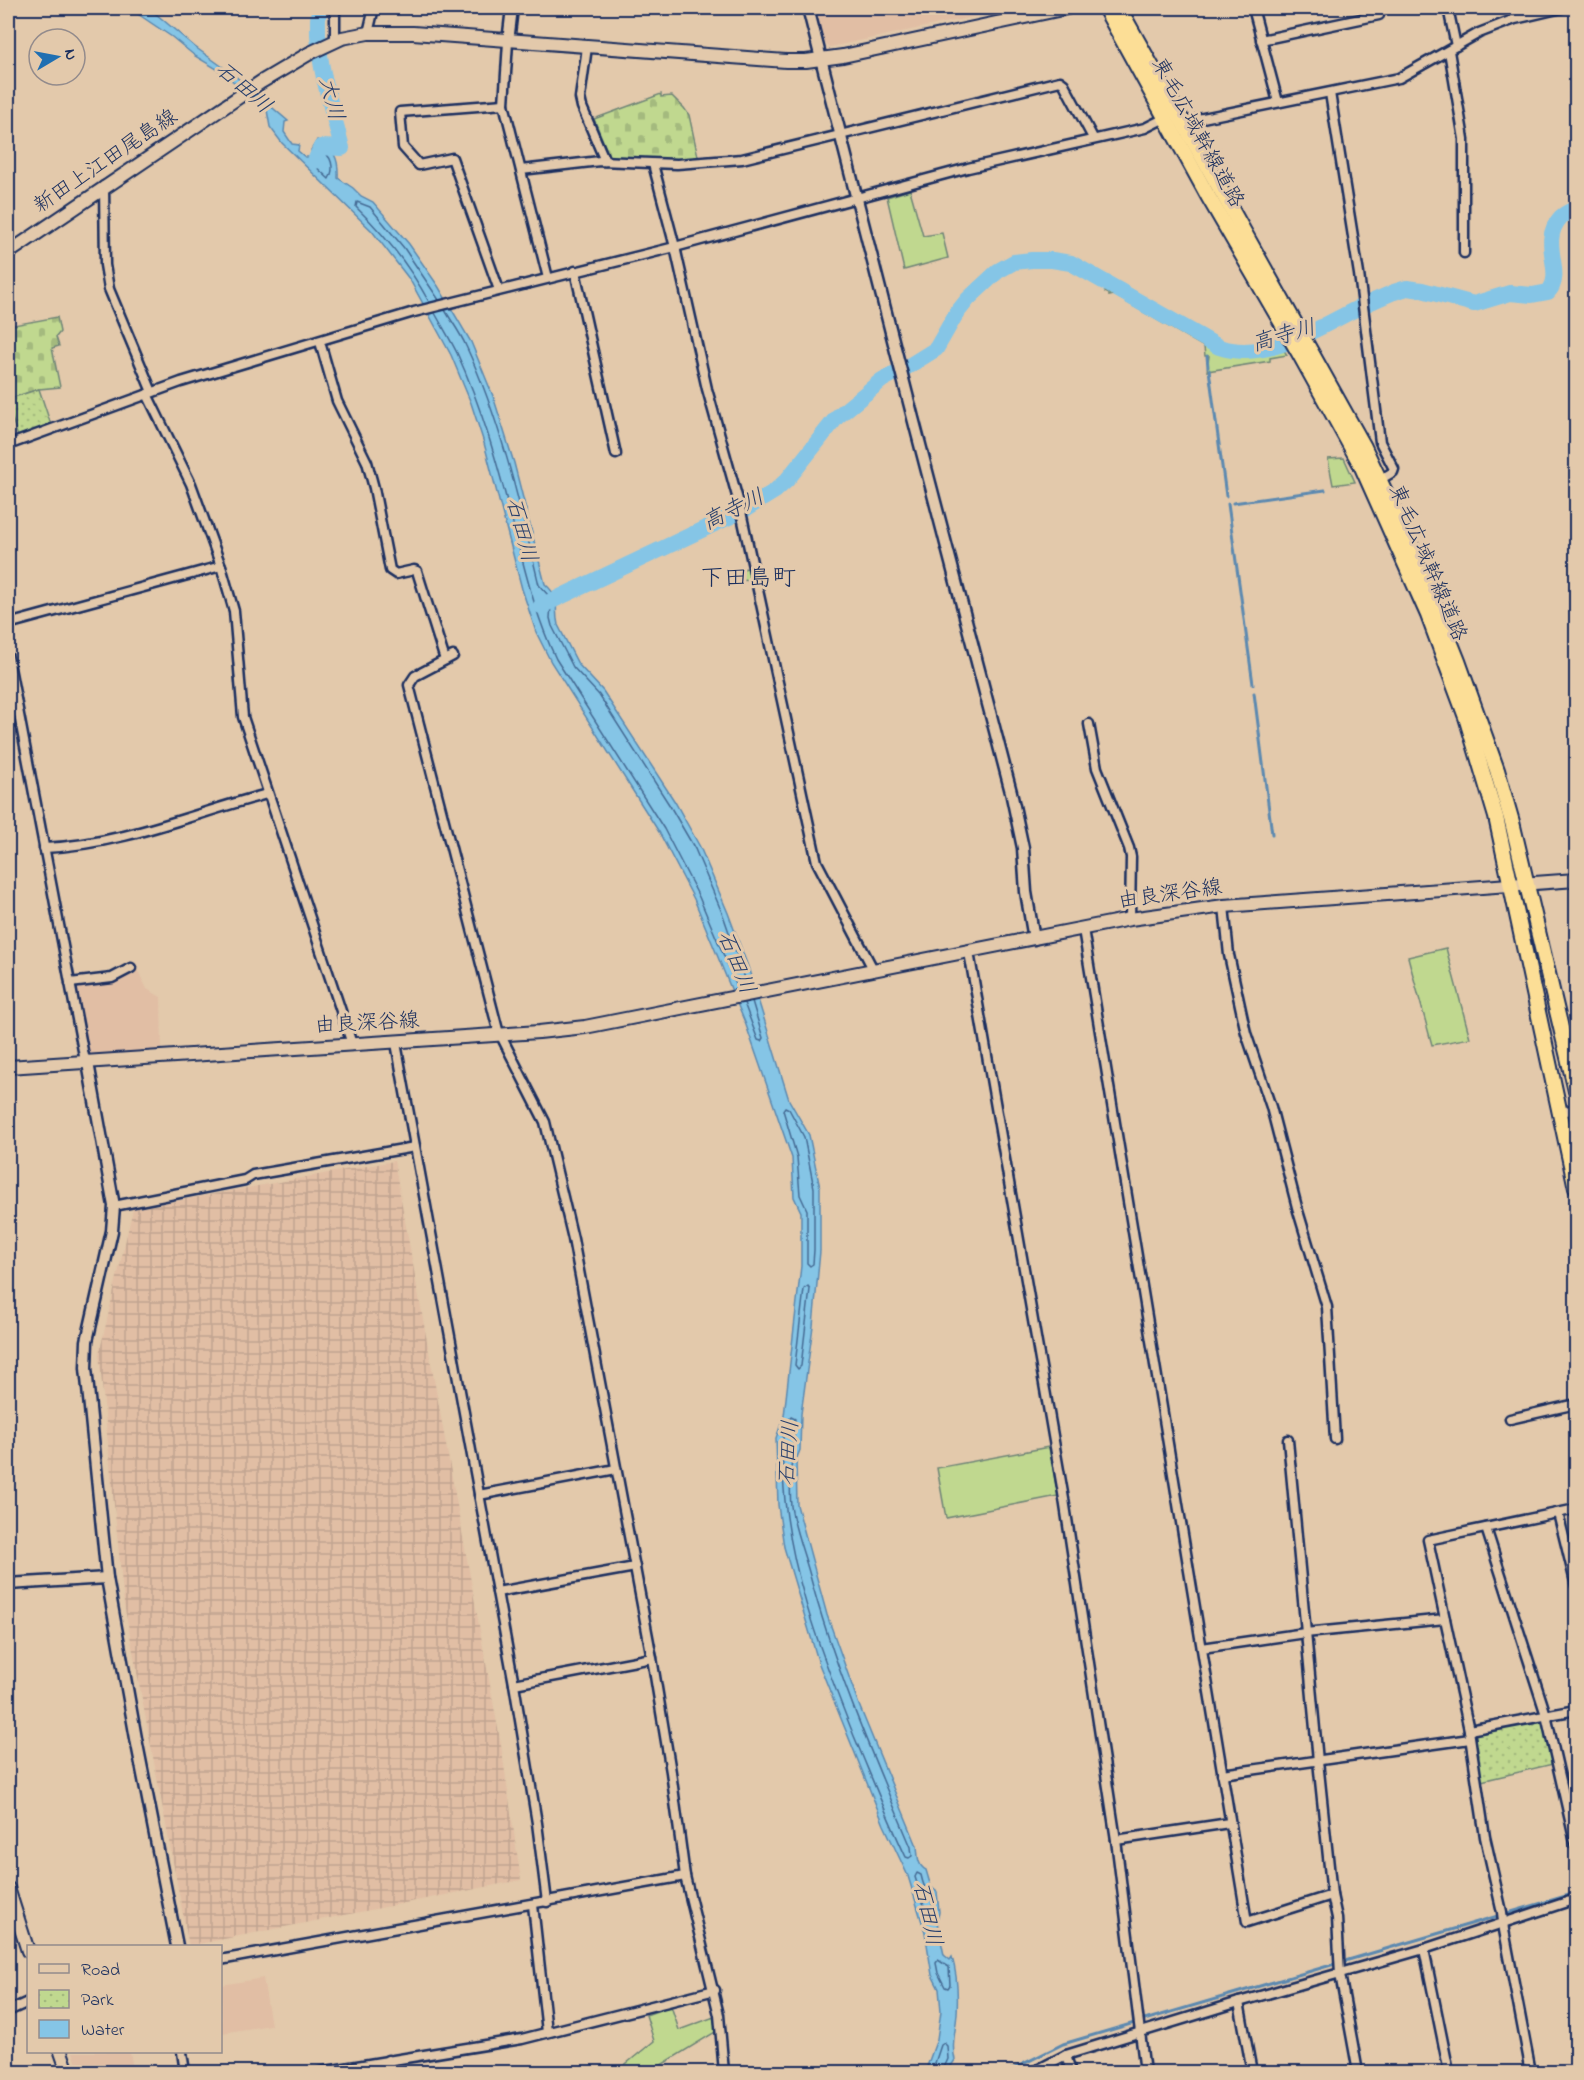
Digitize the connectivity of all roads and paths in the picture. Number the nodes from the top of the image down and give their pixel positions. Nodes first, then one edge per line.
1 (335, 8) edge
2 (374, 8) edge
3 (512, 8) edge
4 (808, 8) edge
5 (1066, 8) edge
6 (1105, 8) edge
7 (1119, 8) edge
8 (1253, 8) edge
9 (1448, 8) edge
10 (1562, 8) edge
11 (1025, 12) edge
12 (1379, 15) dead end
13 (368, 33) junction
14 (1261, 40) junction
15 (335, 41) junction
16 (508, 42) junction
17 (586, 47) junction
18 (1453, 49) junction
19 (821, 59) junction
20 (1330, 93) junction
21 (1278, 102) junction
22 (504, 104) junction
23 (1165, 118) junction
24 (1183, 125) junction
25 (840, 134) junction
26 (1094, 138) junction
27 (605, 161) junction
28 (653, 164) junction
29 (521, 170) junction
30 (104, 186) junction
31 (856, 198) junction
32 (675, 247) junction
33 (8, 253) edge
34 (1464, 253) dead end
35 (574, 271) junction
36 (548, 278) junction
37 (499, 290) junction
38 (1293, 330) junction
39 (320, 342) junction
40 (1301, 345) junction
41 (149, 393) junction
42 (8, 445) edge
43 (616, 454) dead end
44 (1381, 478) junction
45 (221, 566) junction
46 (8, 624) edge
47 (8, 657) edge
48 (1089, 724) dead end
49 (267, 794) junction
50 (44, 848) junction
51 (1576, 880) edge
52 (1526, 885) junction
53 (1510, 886) junction
54 (1224, 906) junction
55 (1131, 920) junction
56 (1083, 929) junction
57 (1034, 939) junction
58 (969, 952) junction
59 (132, 968) dead end
60 (873, 969) junction
61 (70, 983) junction
62 (501, 1035) junction
63 (396, 1042) junction
64 (352, 1044) junction
65 (88, 1063) junction
66 (8, 1067) edge
67 (1576, 1090) edge
68 (1576, 1109) edge
69 (1561, 1112) junction
70 (414, 1147) junction
71 (1576, 1188) edge
72 (114, 1206) junction
73 (1576, 1404) edge
74 (1510, 1419) dead end
75 (1335, 1439) dead end
76 (1287, 1440) dead end
77 (616, 1469) junction
78 (480, 1495) junction
79 (1576, 1509) edge
80 (1558, 1513) junction
81 (1486, 1528) junction
82 (635, 1568) junction
83 (107, 1578) junction
84 (8, 1584) edge
85 (1576, 1586) edge
86 (497, 1592) junction
87 (1445, 1618) junction
88 (1305, 1633) junction
89 (1202, 1648) junction
90 (652, 1658) junction
91 (514, 1684) junction
92 (1576, 1710) edge
93 (1546, 1715) junction
94 (1469, 1735) junction
95 (1318, 1761) junction
96 (1222, 1774) junction
97 (1229, 1823) junction
98 (1116, 1840) junction
99 (1576, 1847) edge
100 (685, 1876) junction
101 (8, 1888) edge
102 (1332, 1895) junction
103 (1576, 1899) edge
104 (547, 1902) junction
105 (532, 1905) junction
106 (1503, 1922) junction
107 (177, 1945) edge
108 (27, 1948) edge
109 (1424, 1949) junction
110 (222, 1960) edge
111 (1340, 1974) junction
112 (715, 1990) junction
113 (27, 2002) edge
114 (1239, 2002) junction
115 (8, 2011) edge
116 (1139, 2026) junction
117 (547, 2032) junction
118 (61, 2053) edge
119 (182, 2053) edge
120 (1066, 2055) junction
121 (388, 2060) junction
122 (68, 2073) edge
123 (185, 2073) edge
124 (320, 2073) edge
125 (391, 2073) edge
126 (724, 2073) edge
127 (1033, 2073) edge
128 (1071, 2073) edge
129 (1145, 2073) edge
130 (1252, 2073) edge
131 (1358, 2073) edge
132 (1449, 2073) edge
133 (1531, 2073) edge

1 - 15 street
2 - 13 street
3 - 16 street
4 - 19 street
5 - 11 main road
6 - 23 highway, 東毛広域幹線道路
7 - 24 highway, 東毛広域幹線道路
8 - 14 street
9 - 18 street
10 - 18 street
11 - 19 main road
12 - 14 street
13 - 15 main road
13 - 16 main road
14 - 21 street
15 - 30 main road, 新田上江田尾島線
16 - 17 main road
16 - 22 street
17 - 19 main road
17 - 27 street
18 - 20 street
18 - 34 street
19 - 25 street
20 - 21 street
20 - 44 street
21 - 24 street
22 - 29 street
22 - 37 street
23 - 26 street
23 - 38 highway, 東毛広域幹線道路
24 - 38 highway, 東毛広域幹線道路
25 - 26 street
25 - 28 street
25 - 31 street
26 - 31 street
27 - 28 street
27 - 29 street
28 - 32 street
29 - 36 street
30 - 33 main road, 新田上江田尾島線
30 - 41 street
31 - 32 street
31 - 57 street
32 - 35 street
32 - 60 street
35 - 36 street
35 - 43 street
36 - 37 street
37 - 39 street
38 - 40 highway, 東毛広域幹線道路
39 - 41 street
39 - 62 street
40 - 44 highway, 東毛広域幹線道路
40 - 53 highway, 東毛広域幹線道路
41 - 42 street
41 - 45 street
44 - 52 highway, 東毛広域幹線道路
45 - 46 street
45 - 49 street
47 - 50 street
48 - 55 street
49 - 50 street
49 - 64 street
50 - 61 street
51 - 52 main road, 由良深谷線
52 - 53 main road, 由良深谷線
52 - 67 highway, 東毛広域幹線道路
53 - 54 main road, 由良深谷線
53 - 69 highway, 東毛広域幹線道路
54 - 55 main road, 由良深谷線
54 - 75 street
55 - 56 main road, 由良深谷線
56 - 57 main road, 由良深谷線
56 - 89 street
57 - 58 main road, 由良深谷線
58 - 60 main road, 由良深谷線
58 - 98 street
59 - 61 street
60 - 62 main road, 由良深谷線
61 - 65 street
62 - 63 main road, 由良深谷線
62 - 77 street
63 - 64 main road, 由良深谷線
63 - 70 street
64 - 65 main road, 由良深谷線
65 - 66 main road, 由良深谷線
65 - 72 street
68 - 69 street
69 - 71 highway, 東毛広域幹線道路
70 - 72 street
70 - 78 street
72 - 83 street
73 - 74 street
76 - 88 street
77 - 78 street
77 - 82 street
78 - 86 street
79 - 80 street
80 - 81 street
80 - 85 street
81 - 87 street
81 - 93 street
82 - 86 street
82 - 90 street
83 - 84 street
83 - 107 street
86 - 91 street
87 - 88 street
87 - 94 street
88 - 89 street
88 - 95 street
89 - 96 street
90 - 91 street
90 - 100 street
91 - 104 street
92 - 93 street
93 - 94 street
93 - 99 street
94 - 95 street
94 - 106 street
95 - 96 street
95 - 102 street
96 - 97 street
97 - 98 street
97 - 102 street
98 - 116 street
100 - 104 street
100 - 112 street
101 - 108 main road
102 - 111 street
103 - 106 street
104 - 105 street
105 - 110 street
105 - 117 street
106 - 109 street
106 - 133 street
109 - 111 street
109 - 132 street
111 - 114 street
111 - 131 street
112 - 117 street
112 - 126 street
113 - 115 street
114 - 116 street
114 - 130 street
116 - 120 street
116 - 129 street
117 - 121 street
118 - 122 main road
119 - 123 street
120 - 127 street
120 - 128 street
121 - 124 street
121 - 125 street

